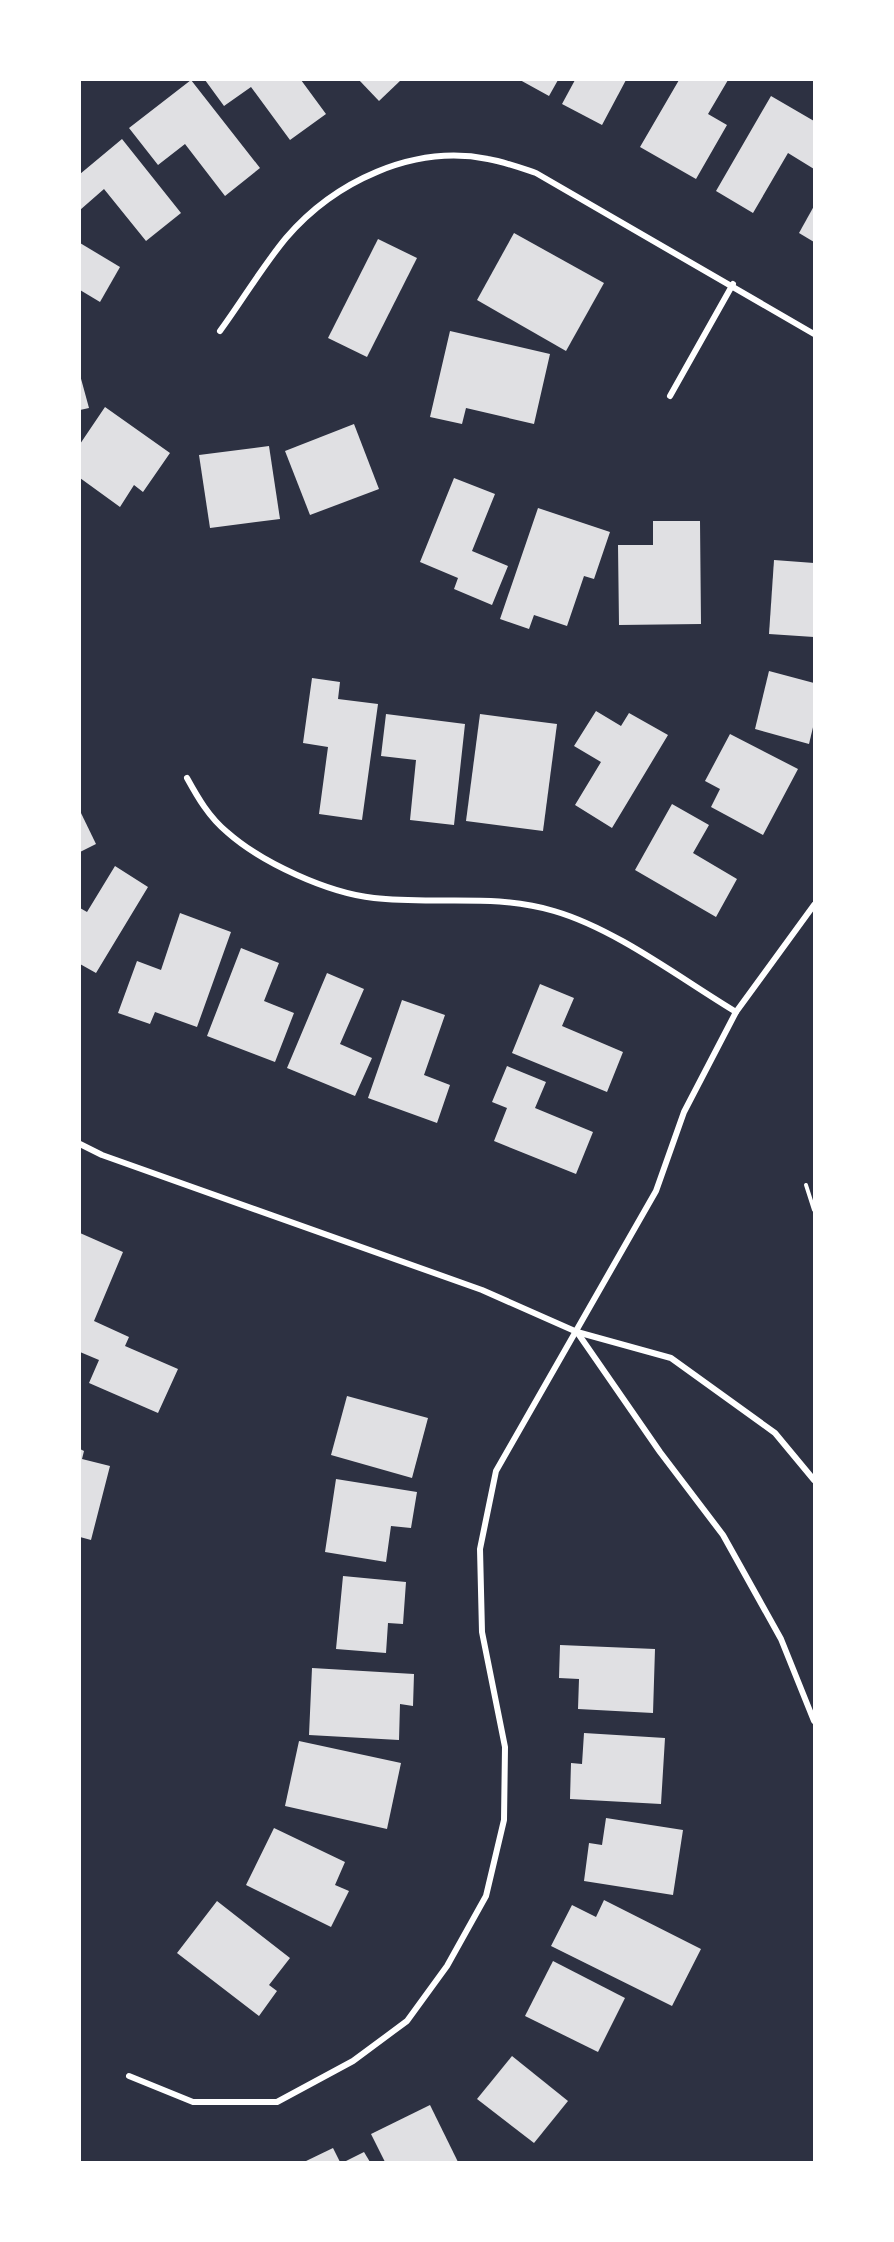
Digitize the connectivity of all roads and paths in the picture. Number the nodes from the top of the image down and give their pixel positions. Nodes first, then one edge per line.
1 (733, 284) junction
2 (220, 332) dead end
3 (814, 334) edge
4 (670, 396) dead end
5 (187, 778) dead end
6 (814, 905) edge
7 (736, 1012) junction
8 (80, 1144) edge
9 (806, 1185) dead end
10 (814, 1210) edge
11 (577, 1332) junction
12 (814, 1480) edge
13 (814, 1721) edge
14 (129, 2076) dead end

1 - 2 street
1 - 3 street
1 - 4 street
5 - 7 street
6 - 7 street
7 - 11 street
8 - 11 street
9 - 10 path
11 - 12 street
11 - 13 street
11 - 14 street

